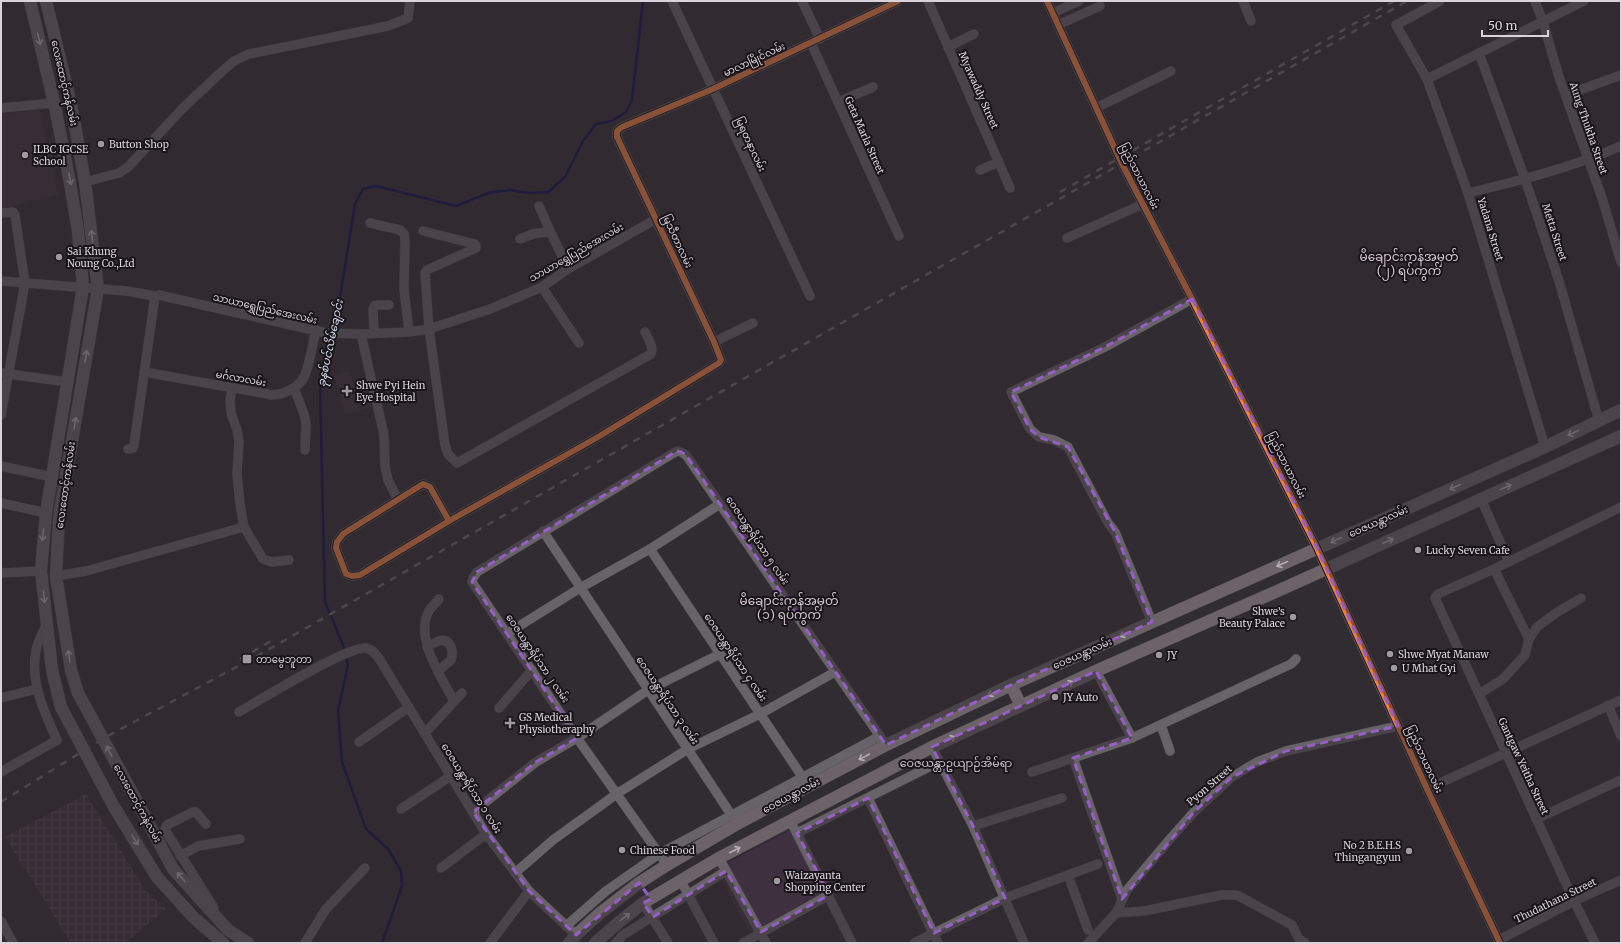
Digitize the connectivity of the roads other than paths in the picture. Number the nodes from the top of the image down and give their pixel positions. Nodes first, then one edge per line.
1 (30, 1) edge
2 (46, 1) edge
3 (410, 1) edge
4 (672, 1) edge
5 (802, 1) edge
6 (898, 1) edge
7 (928, 1) edge
8 (1047, 1) edge
9 (1079, 1) edge
10 (1242, 1) edge
11 (1440, 1) edge
12 (1535, 1) edge
13 (1584, 1) edge
14 (1100, 6) dead end
15 (1052, 13) junction
16 (1251, 21) dead end
17 (1543, 22) junction
18 (1058, 25) junction
19 (974, 34) dead end
20 (815, 41) junction
21 (948, 47) junction
22 (1479, 53) junction
23 (1171, 71) dead end
24 (1621, 75) edge
25 (1427, 79) junction
26 (872, 87) dead end
27 (713, 89) junction
28 (1566, 95) junction
29 (838, 102) junction
30 (71, 104) junction
31 (55, 105) junction
32 (1, 108) edge
33 (1096, 108) junction
34 (617, 131) joint
35 (1621, 146) edge
36 (1588, 160) junction
37 (998, 162) junction
38 (980, 170) dead end
39 (1526, 179) junction
40 (85, 182) junction
41 (1010, 188) dead end
42 (1468, 193) junction
43 (1143, 204) junction
44 (539, 206) dead end
45 (1, 213) edge
46 (656, 219) junction
47 (370, 223) dead end
48 (423, 231) dead end
49 (552, 235) junction
50 (1617, 235) edge
51 (899, 236) dead end
52 (1067, 238) dead end
53 (520, 239) dead end
54 (1621, 262) edge
55 (568, 269) junction
56 (1, 281) edge
57 (24, 283) junction
58 (83, 287) junction
59 (542, 287) junction
60 (98, 289) junction
61 (155, 296) junction
62 (810, 296) dead end
63 (1192, 299) junction
64 (389, 305) dead end
65 (753, 323) dead end
66 (429, 329) junction
67 (316, 330) junction
68 (374, 332) junction
69 (409, 332) junction
70 (645, 332) dead end
71 (361, 334) junction
72 (714, 342) junction
73 (578, 343) dead end
74 (144, 372) junction
75 (5, 374) edge
76 (67, 387) junction
77 (232, 388) junction
78 (294, 388) junction
79 (79, 394) junction
80 (1621, 410) edge
81 (1, 415) edge
82 (1599, 421) junction
83 (1621, 436) edge
84 (1545, 447) junction
85 (128, 449) dead end
86 (305, 450) dead end
87 (69, 456) junction
88 (56, 457) junction
89 (1, 466) edge
90 (52, 477) junction
91 (1481, 499) junction
92 (398, 500) junction
93 (1, 503) edge
94 (720, 504) junction
95 (1621, 506) edge
96 (46, 513) junction
97 (449, 521) junction
98 (244, 527) junction
99 (543, 531) junction
100 (1317, 548) junction
101 (650, 550) junction
102 (289, 560) dead end
103 (1509, 562) junction
104 (1327, 568) junction
105 (1494, 569) junction
106 (41, 571) junction
107 (1, 573) edge
108 (56, 576) junction
109 (580, 588) junction
110 (1581, 598) dead end
111 (439, 599) dead end
112 (1152, 622) junction
113 (46, 625) junction
114 (508, 633) junction
115 (1529, 639) junction
116 (427, 647) junction
117 (720, 654) junction
118 (1296, 659) dead end
119 (532, 670) junction
120 (438, 671) junction
121 (1096, 671) junction
122 (835, 672) junction
123 (1011, 684) junction
124 (37, 689) junction
125 (648, 690) junction
126 (462, 693) dead end
127 (1479, 694) junction
128 (1, 698) edge
129 (1621, 700) edge
130 (454, 702) junction
131 (1608, 705) junction
132 (1021, 706) junction
133 (409, 707) junction
134 (498, 708) dead end
135 (239, 712) dead end
136 (760, 714) junction
137 (1161, 725) junction
138 (1398, 726) junction
139 (425, 733) junction
140 (1621, 736) edge
141 (577, 738) junction
142 (1132, 738) junction
143 (883, 741) junction
144 (358, 742) dead end
145 (932, 747) junction
146 (688, 749) junction
147 (1170, 752) dead end
148 (1506, 752) junction
149 (1073, 758) junction
150 (939, 762) junction
151 (1, 772) edge
152 (1032, 772) dead end
153 (451, 776) junction
154 (1621, 780) edge
155 (806, 782) junction
156 (1427, 789) junction
157 (618, 793) junction
158 (868, 798) junction
159 (1062, 798) dead end
160 (401, 809) dead end
161 (473, 812) junction
162 (734, 819) junction
163 (1536, 819) junction
164 (790, 820) junction
165 (206, 824) dead end
166 (973, 826) junction
167 (797, 833) junction
168 (486, 834) junction
169 (240, 839) dead end
170 (659, 854) junction
171 (180, 856) junction
172 (719, 858) junction
173 (1098, 864) dead end
174 (667, 865) junction
175 (365, 868) dead end
176 (441, 868) dead end
177 (726, 871) junction
178 (515, 873) junction
179 (1068, 875) junction
180 (1621, 880) edge
181 (681, 881) junction
182 (639, 883) junction
183 (529, 891) junction
184 (829, 895) junction
185 (689, 896) junction
186 (1005, 898) junction
187 (1122, 899) junction
188 (647, 901) junction
189 (1574, 901) junction
190 (1116, 913) junction
191 (653, 918) junction
192 (1, 921) edge
193 (566, 926) junction
194 (228, 930) junction
195 (1088, 930) dead end
196 (761, 932) junction
197 (934, 933) junction
198 (573, 939) edge
199 (1499, 942) edge
200 (13, 943) edge
201 (223, 943) edge
202 (248, 943) edge
203 (305, 943) edge
204 (490, 943) edge
205 (595, 943) edge
206 (616, 943) edge
207 (668, 943) edge
208 (714, 943) edge
209 (742, 943) edge
210 (766, 943) edge
211 (852, 943) edge
212 (914, 943) edge
213 (938, 943) edge
214 (1024, 943) edge
215 (1088, 943) edge
216 (1305, 943) edge
217 (1595, 943) edge

1 -> 31 main road, လေးထောင့်ကန်လမ်း
2 - 30 main road, လေးထောင့်ကန်လမ်း
3 - 40 street
4 - 27 street, မြရတနာလမ်း
5 - 20 street, Geta Marla Street
6 - 20 street, မာလာမြိုင်လမ်း
7 - 21 street, Myawaddy Street
8 - 15 street, ပြည်သာယာလမ်း
9 - 15 street
10 - 16 street
11 - 25 street, Yadana Street
12 - 17 street, Aung Thukha Street
13 - 17 street
14 - 18 street
15 - 18 street, ပြည်သာယာလမ်း
17 - 22 street
17 - 28 street, Aung Thukha Street
18 - 33 street, ပြည်သာယာလမ်း
19 - 21 street
20 - 27 street, မာလာမြိုင်လမ်း
20 - 29 street, Geta Marla Street
21 - 37 street, Myawaddy Street
22 - 25 street
22 - 39 street, Metta Street
23 - 33 street
24 - 28 street
25 - 42 street, Yadana Street
26 - 29 street
27 - 34 street, မာလာမြိုင်လမ်း
27 - 62 street, မြရတနာလမ်း
28 - 36 street, Aung Thukha Street
29 - 51 street, Geta Marla Street
30 - 31 main road
30 - 40 main road, လေးထောင့်ကန်လမ်း
31 - 32 street
31 -> 58 main road, လေးထောင့်ကန်လမ်း
33 - 43 street, ပြည်သာယာလမ်း
34 - 46 street, မြသီတာလမ်း
35 - 36 street
36 - 39 street
36 - 50 street, Aung Thukha Street
37 - 38 street
37 - 41 street, Myawaddy Street
39 - 42 street
39 - 82 street, Metta Street
60 -> 40 main road, လေးထောင့်ကန်လမ်း
42 - 84 street, Yadana Street
43 - 52 street
43 - 63 street, ပြည်သာယာလမ်း
44 - 49 street
45 - 57 street
46 - 55 street, သာယာရွှေပြည်အေးလမ်း
46 - 72 street, မြသီတာလမ်း
47 - 69 street
48 - 66 street
49 - 53 street
49 - 55 street
50 - 54 street, Aung Thukha Street
55 - 59 street, သာယာရွှေပြည်အေးလမ်း
56 - 57 street, သာယာရွှေပြည်အေးလမ်း
57 - 58 street, သာယာရွှေပြည်အေးလမ်း
57 - 75 street
58 - 60 street, သာယာရွှေပြည်အေးလမ်း
58 - 76 main road, လေးထောင့်ကန်လမ်း
59 - 66 street, သာယာရွှေပြည်အေးလမ်း
59 - 73 street
60 - 61 street, သာယာရွှေပြည်အေးလမ်း
79 -> 60 main road, လေးထောင့်ကန်လမ်း
61 - 67 street, သာယာရွှေပြည်အေးလမ်း
61 - 74 street
63 - 100 street, ပြည်သာယာလမ်း
63 - 112 street
64 - 68 street
65 - 72 street
66 - 69 street, သာယာရွှေပြည်အေးလမ်း
66 - 70 street
67 - 71 street, သာယာရွှေပြည်အေးလမ်း
67 - 78 street
68 - 69 street, သာယာရွှေပြည်အေးလမ်း
68 - 71 street, သာယာရွှေပြည်အေးလမ်း
71 - 92 street
72 - 97 street, မြသီတာလမ်း
74 - 77 street, မင်္ဂလာလမ်း
74 - 85 street
75 - 76 street
75 - 81 street
76 - 79 main road
76 - 88 main road, လေးထောင့်ကန်လမ်း
77 - 78 street, မင်္ဂလာလမ်း
77 - 98 street
78 - 86 street
87 -> 79 main road, လေးထောင့်ကန်လမ်း
80 - 82 main road, ဝေဇယန္တာလမ်း
82 -> 84 main road, ဝေဇယန္တာလမ်း
91 -> 83 main road
84 -> 100 main road, ဝေဇယန္တာလမ်း
87 - 88 street
87 - 108 main road, လေးထောင့်ကန်လမ်း
88 - 90 main road, လေးထောင့်ကန်လမ်း
89 - 90 street
90 - 96 main road, လေးထောင့်ကန်လမ်း
91 - 103 street
104 -> 91 main road
92 - 97 street
92 - 97 street
93 - 96 street
94 - 99 street, ဝေဇယန္တာရိပ်သာ ၅ လမ်း
94 - 101 street
94 - 122 street, ဝေဇယန္တာရိပ်သာ ၅ လမ်း
95 - 103 street
96 -> 106 main road, လေးထောင့်ကန်လမ်း
98 - 102 street
98 - 108 street
99 - 109 street, ဝေဇယန္တာရိပ်သာ ၃ လမ်း
99 - 114 street, ဝေဇယန္တာရိပ်သာ ၂ လမ်း
100 - 104 street, ပြည်သာယာလမ်း
100 -> 112 main road, ဝေဇယန္တာလမ်း
101 - 109 street
101 - 117 street, ဝေဇယန္တာရိပ်သာ ၄ လမ်း
103 - 105 street
104 - 121 main road
104 - 138 street, ပြည်သာယာလမ်း
105 - 115 street
105 - 127 street, Gantgaw Yeitha Street
106 - 107 street
106 -> 113 main road, လေးထောင့်ကန်လမ်း
194 -> 108 main road, လေးထောင့်ကန်လမ်း, bridge
109 - 114 street
109 - 125 street, ဝေဇယန္တာရိပ်သာ ၃ လမ်း
110 - 115 street
111 - 116 street
112 -> 123 main road, ဝေဇယန္တာလမ်း
113 - 124 street
113 -> 201 main road, လေးထောင့်ကန်လမ်း, bridge
114 - 119 street, ဝေဇယန္တာရိပ်သာ ၂ လမ်း
115 - 127 street
116 - 120 street
116 - 120 street
117 - 125 street
117 - 136 street, ဝေဇယန္တာရိပ်သာ ၄ လမ်း
118 - 137 street
119 - 134 street
119 - 141 street, ဝေဇယန္တာရိပ်သာ ၂ လမ်း
120 - 130 street
132 -> 121 main road
121 - 142 street
122 - 136 street
122 - 143 street, ဝေဇယန္တာရိပ်သာ ၅ လမ်း
123 - 132 main road
123 -> 143 main road, ဝေဇယန္တာလမ်း
124 - 128 street
124 - 151 street
125 - 141 street
125 - 146 street, ဝေဇယန္တာရိပ်သာ ၃ လမ်း
126 - 130 street
127 - 148 street, Gantgaw Yeitha Street
129 - 131 street
130 - 139 street
131 - 140 street
131 - 148 street
145 -> 132 main road
133 - 135 street, ဝေဇယန္တာရိပ်သာ ၁ လမ်း
133 - 139 street, ဝေဇယန္တာရိပ်သာ ၁ လမ်း
133 - 144 street
136 - 146 street
136 - 155 street, ဝေဇယန္တာရိပ်သာ ၄ လမ်း
137 - 142 street
137 - 147 street
138 - 156 street, ပြည်သာယာလမ်း
138 - 187 street, Pyon Street
139 - 153 street, ဝေဇယန္တာရိပ်သာ ၁ လမ်း
141 - 157 street, ဝေဇယန္တာရိပ်သာ ၂ လမ်း
141 - 161 street
142 - 149 street
143 - 155 main road, ဝေဇယန္တာလမ်း
145 - 150 street
145 - 164 main road
146 - 157 street
146 - 162 street, ဝေဇယန္တာရိပ်သာ ၃ လမ်း
148 - 156 street
148 - 163 street, Gantgaw Yeitha Street
149 - 152 street
149 - 187 street
150 - 158 street
150 - 166 street
153 - 160 street
153 - 161 street, ဝေဇယန္တာရိပ်သာ ၁ လမ်း
154 - 163 street
155 - 162 main road, ဝေဇယန္တာလမ်း
156 - 199 street, ပြည်သာယာလမ်း
157 - 170 street, ဝေဇယန္တာရိပ်သာ ၂ လမ်း
157 - 178 street
158 - 167 street
158 - 197 street
159 - 166 street
161 - 168 street, ဝေဇယန္တာရိပ်သာ ၁ လမ်း
162 - 170 street
162 - 174 main road, ဝေဇယန္တာလမ်း
163 - 189 street, Gantgaw Yeitha Street
164 - 167 street
172 -> 164 main road
165 - 171 street
166 - 186 street
167 - 184 street
168 - 176 street
168 - 178 street, ဝေဇယန္တာရိပ်သာ ၁ လမ်း
169 - 171 street
170 - 174 street, ဝေဇယန္တာရိပ်သာ ၂ လမ်း
170 - 193 street
171 - 194 street
172 - 177 street
172 - 181 main road
173 - 179 street
174 - 182 main road, ဝေဇယန္တာလမ်း
175 - 203 street
177 - 185 street
177 - 196 street
178 - 183 street, ဝေဇယန္တာရိပ်သာ ၁ လမ်း
179 - 186 street
179 - 195 street
180 - 189 street, Thudathana Street
181 - 185 street
181 - 188 main road
182 - 188 main road
182 - 198 main road, ဝေဇယန္တာလမ်း
183 - 193 street, ဝေဇယန္တာရိပ်သာ ၁ လမ်း
183 - 204 street
184 - 196 street
184 - 211 street
185 - 191 street
185 - 208 street
186 - 197 street
186 - 214 street
187 - 190 street, Pyon Street
188 - 191 street
205 -> 188 main road
189 - 199 street, Thudathana Street
189 - 217 street, Gantgaw Yeitha Street
190 - 215 street, Pyon Street
190 - 216 street
191 - 206 street
191 - 207 street
192 - 200 street
193 - 198 street, ဝေဇယန္တာရိပ်သာ ၁ လမ်း
194 - 202 main road, လေးထောင့်ကန်လမ်း
196 - 209 street
196 - 210 street
197 - 212 street
197 - 213 street

